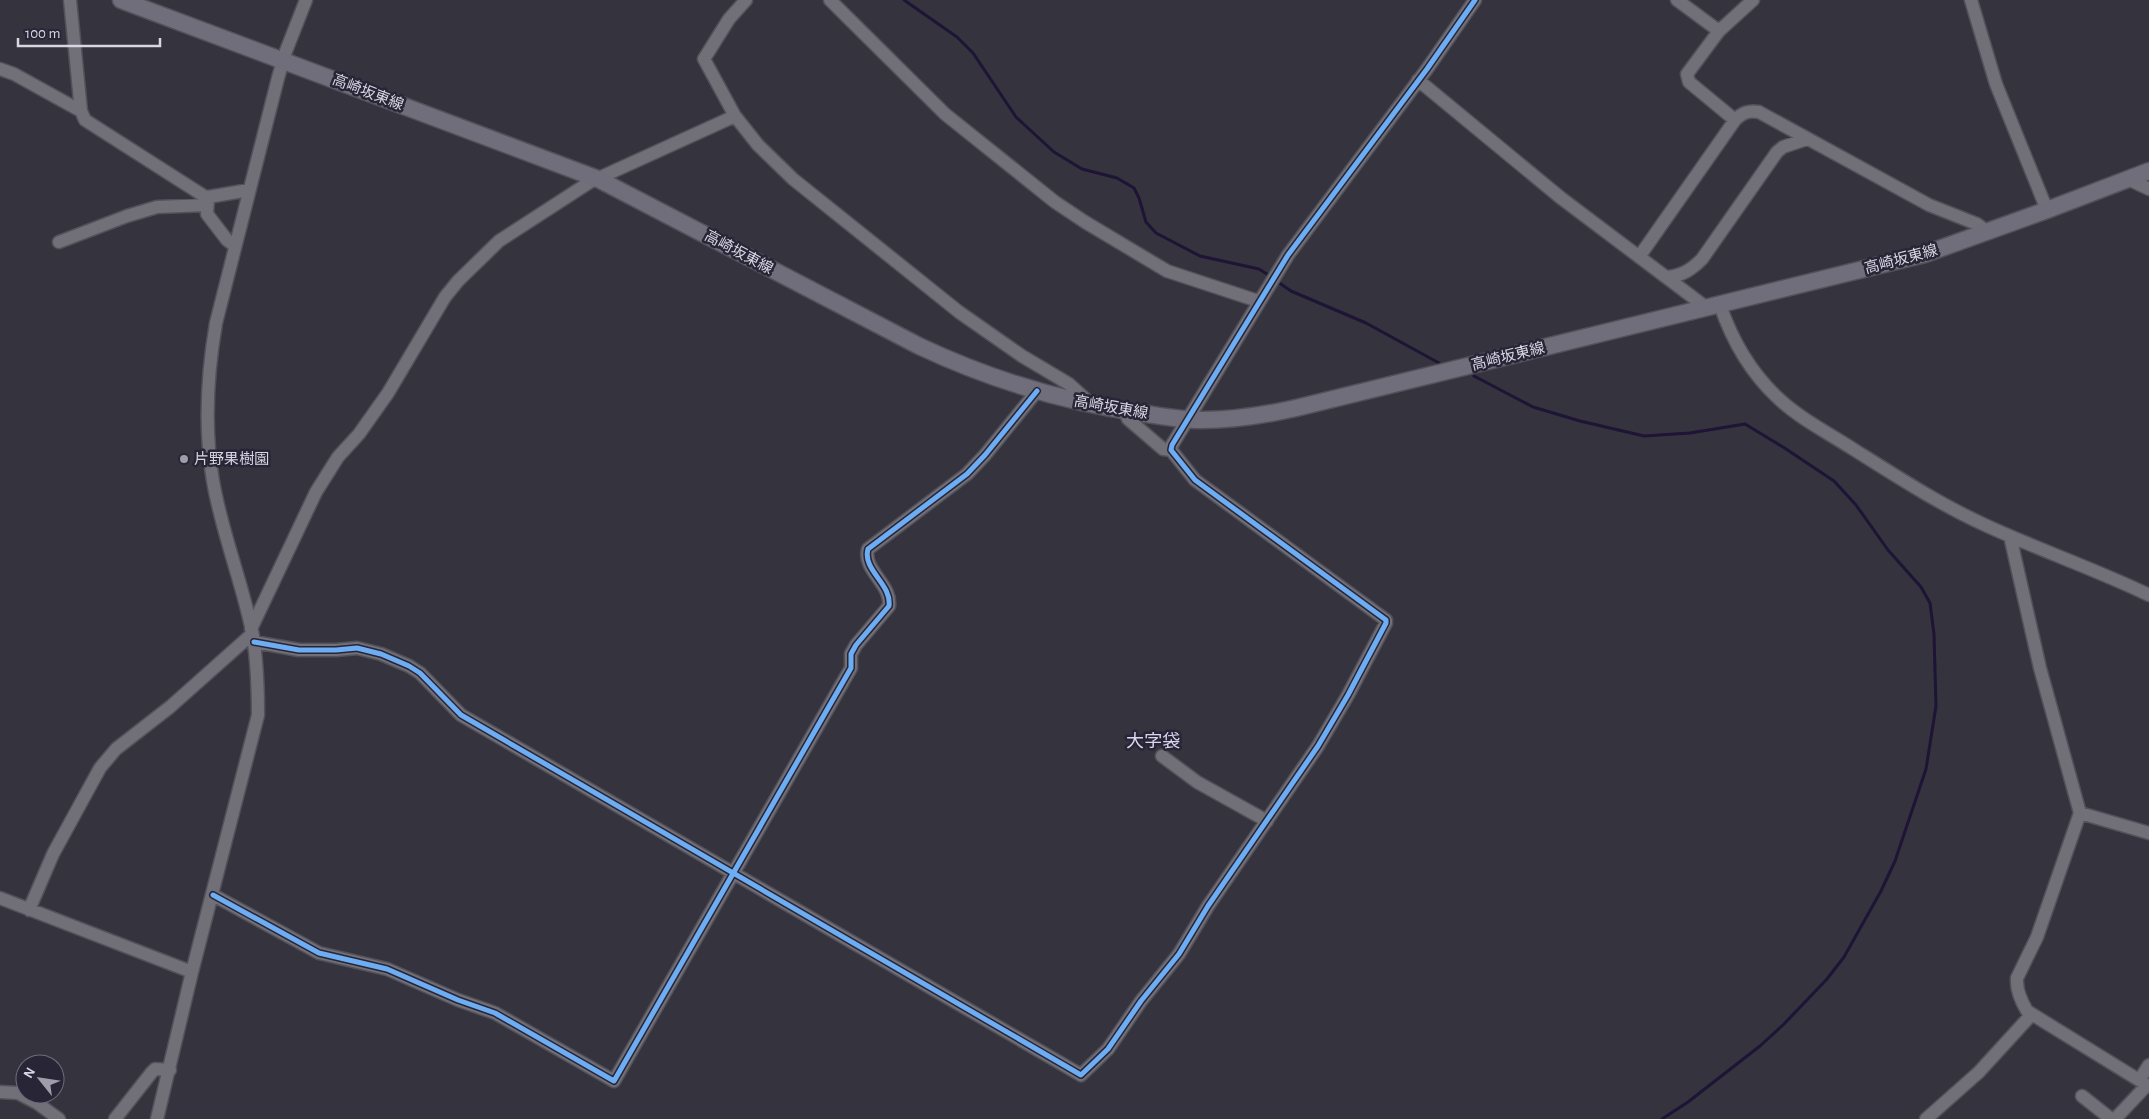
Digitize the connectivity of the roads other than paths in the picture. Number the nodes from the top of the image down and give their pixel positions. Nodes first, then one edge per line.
1 (70, 0) edge
2 (121, 0) edge
3 (306, 0) edge
4 (746, 0) edge
5 (830, 0) edge
6 (1475, 0) edge
7 (1677, 0) edge
8 (1753, 0) edge
9 (1971, 0) edge
10 (1720, 31) junction
11 (283, 60) junction
12 (0, 69) edge
13 (1418, 80) junction
14 (81, 111) junction
15 (734, 116) junction
16 (1735, 120) junction
17 (1807, 139) junction
18 (2149, 171) edge
19 (598, 179) junction
20 (2128, 179) junction
21 (2149, 189) edge
22 (249, 190) junction
23 (207, 201) junction
24 (2047, 210) junction
25 (1988, 232) junction
26 (59, 242) dead end
27 (235, 246) junction
28 (1639, 257) junction
29 (1668, 277) junction
30 (1258, 301) junction
31 (1714, 307) junction
32 (1037, 392) junction
33 (1091, 404) junction
34 (1125, 411) junction
35 (1187, 419) junction
36 (1171, 450) junction
37 (2010, 536) junction
38 (2149, 595) edge
39 (252, 635) junction
40 (1162, 756) dead end
41 (2080, 813) junction
42 (1267, 821) junction
43 (2149, 833) edge
44 (734, 873) junction
45 (213, 895) junction
46 (0, 898) edge
47 (29, 910) junction
48 (192, 972) junction
49 (2032, 1014) junction
50 (2149, 1066) edge
51 (170, 1070) junction
52 (2140, 1079) junction
53 (0, 1092) edge
54 (2082, 1096) dead end
55 (59, 1119) edge
56 (114, 1119) edge
57 (157, 1119) edge
58 (1926, 1119) edge
59 (2113, 1119) edge

1 - 14 street
2 - 11 main road, 高崎坂東線
3 - 11 street
4 - 15 street
5 - 30 street
6 - 13 street
7 - 10 street
8 - 10 street
9 - 24 street
10 - 16 street
11 - 19 main road, 高崎坂東線
11 - 22 street
12 - 14 street
13 - 28 street
13 - 30 street
14 - 23 street
15 - 19 street
15 - 33 street
16 - 17 street
16 - 28 street
17 - 25 street
17 - 29 street
18 - 20 main road, 高崎坂東線
19 - 32 main road, 高崎坂東線
19 - 39 street
20 - 21 street
20 - 24 main road, 高崎坂東線
22 - 23 street
22 - 27 street
23 - 26 street
23 - 27 street
24 - 25 main road, 高崎坂東線
25 - 31 main road, 高崎坂東線
27 - 39 street
28 - 29 street
29 - 31 street
30 - 35 street
31 - 35 main road, 高崎坂東線
31 - 37 street
32 - 33 main road, 高崎坂東線
32 - 44 street
33 - 34 main road, 高崎坂東線
34 - 35 main road, 高崎坂東線
34 - 36 street
35 - 36 street
36 - 42 street
37 - 38 street
37 - 41 street
39 - 44 street
39 - 45 street
39 - 47 street
40 - 42 street
41 - 43 street
41 - 49 street
42 - 44 street
44 - 45 street
45 - 48 street
46 - 47 street
47 - 48 street
48 - 51 street
49 - 52 street
49 - 58 street
50 - 52 street
51 - 56 street
51 - 57 street
52 - 59 street
53 - 55 street
54 - 59 street

